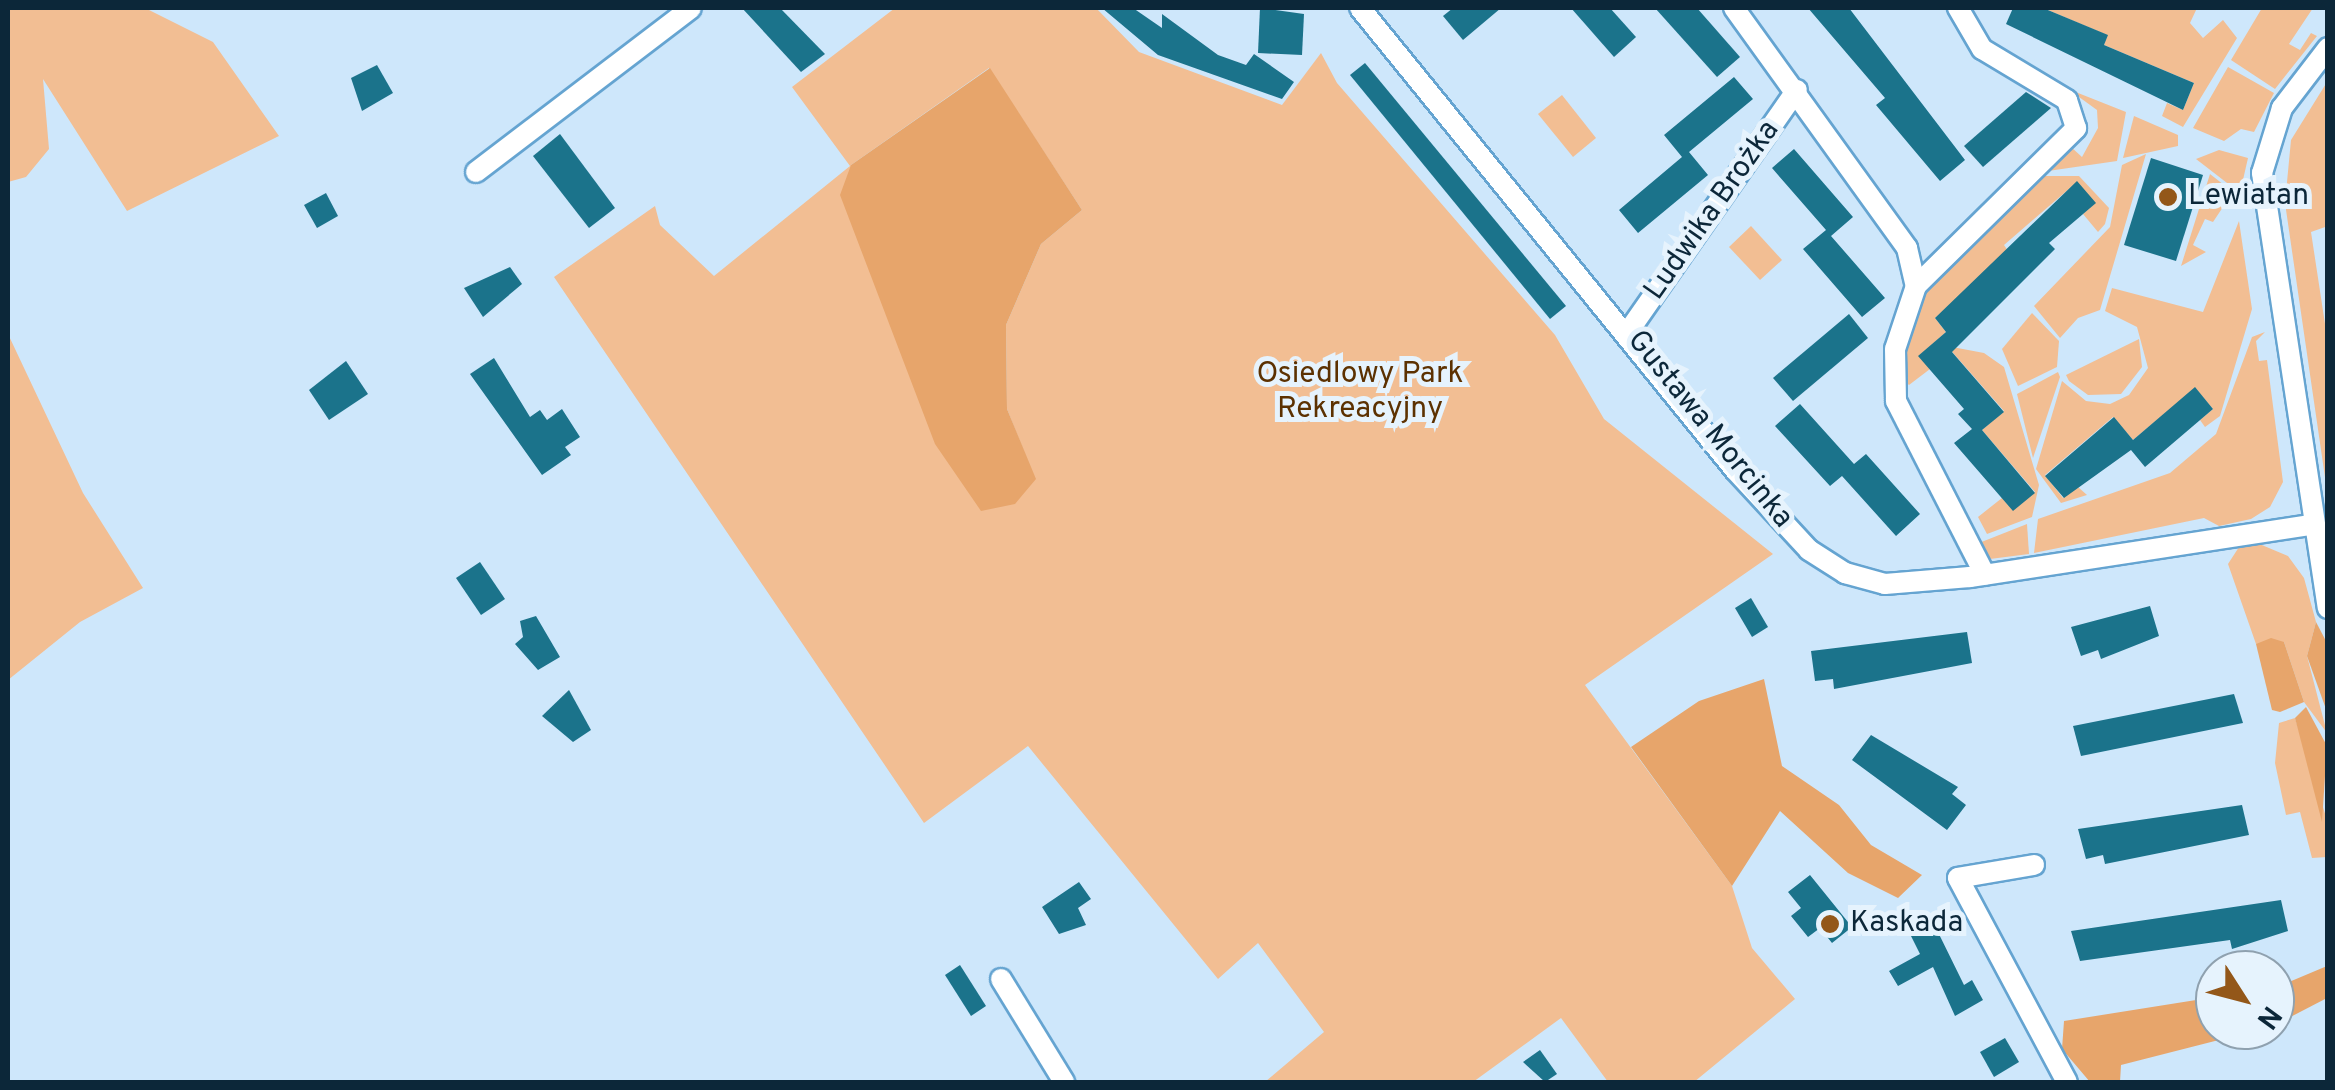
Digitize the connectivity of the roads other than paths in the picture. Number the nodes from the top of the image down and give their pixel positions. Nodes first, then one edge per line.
1 (691, 8) edge
2 (1734, 8) edge
3 (1958, 8) edge
4 (1371, 12) edge
5 (2328, 48) edge
6 (1797, 90) junction
7 (476, 172) dead end
8 (1916, 286) junction
9 (1628, 332) junction
10 (2309, 525) junction
11 (1985, 575) junction
12 (2328, 608) edge
13 (2034, 864) dead end
14 (1001, 978) dead end
15 (1064, 1082) edge
16 (2066, 1082) edge

1 - 7 street
2 - 6 street, Ludwika Brożka
3 - 8 street
4 - 9 street, Gustawa Morcinka
5 - 10 street
6 - 8 street, Ludwika Brożka
6 - 9 street, Ludwika Brożka
8 - 11 street
9 - 11 street, Gustawa Morcinka
10 - 11 street, Gustawa Morcinka
10 - 12 street
13 - 16 street
14 - 15 street

